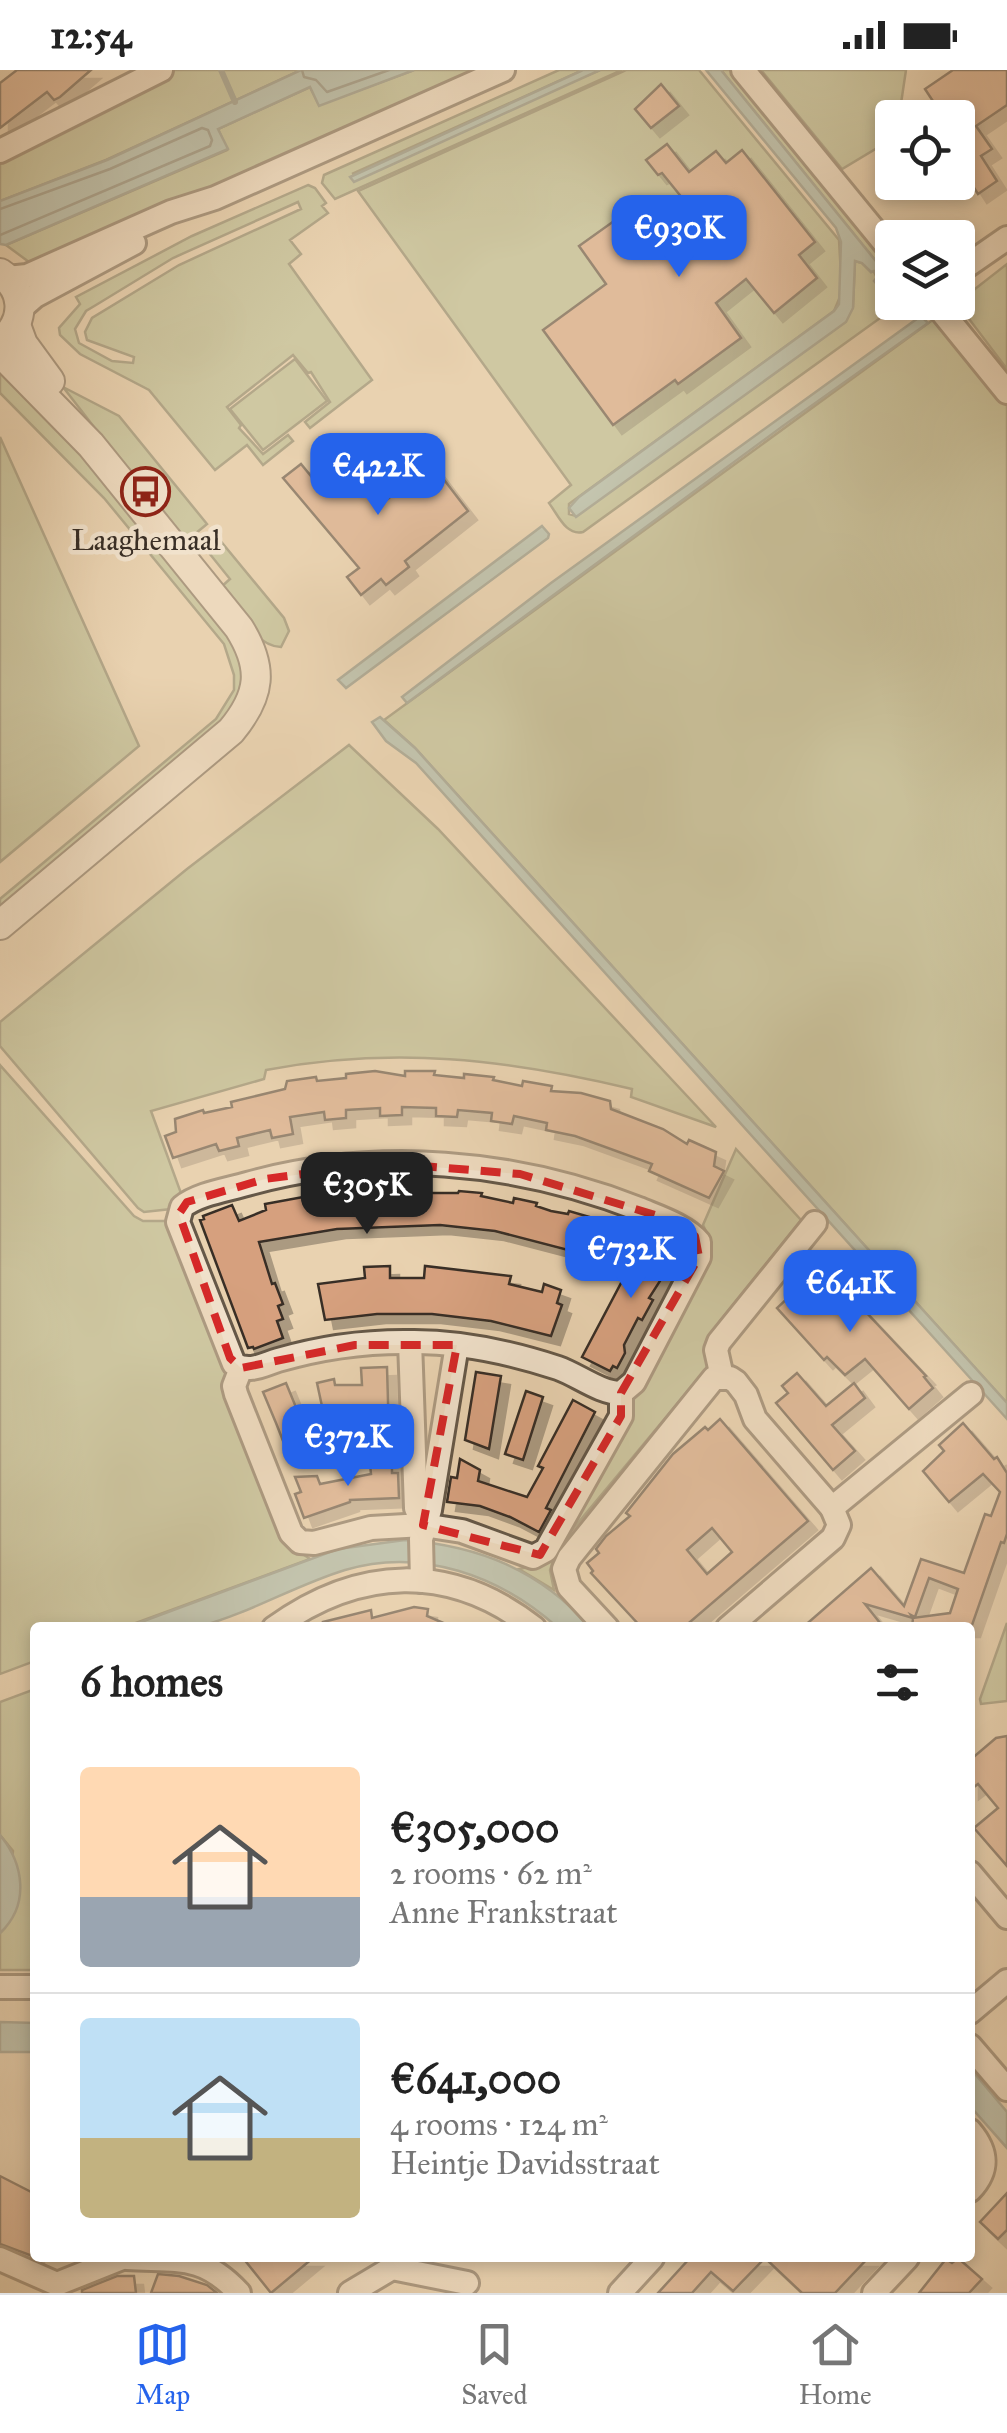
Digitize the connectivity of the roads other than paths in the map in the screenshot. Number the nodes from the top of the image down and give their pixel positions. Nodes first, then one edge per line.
1 (161, 70) edge
2 (503, 70) edge
3 (743, 70) edge
4 (0, 150) edge
5 (216, 198) junction
6 (875, 231) edge
7 (1007, 238) edge
8 (975, 260) edge
9 (4, 275) edge
10 (949, 320) edge
11 (12, 325) edge
12 (0, 352) edge
13 (1007, 392) edge
14 (91, 445) junction
15 (0, 925) edge
16 (815, 1224) dead end
17 (410, 1342) junction
18 (457, 1345) junction
19 (241, 1368) junction
20 (722, 1377) junction
21 (621, 1393) junction
22 (971, 1394) dead end
23 (832, 1508) junction
24 (422, 1532) junction
25 (422, 1581) junction
26 (756, 1618) edge
27 (283, 1622) edge
28 (526, 1622) edge
29 (601, 1622) edge
30 (975, 1880) edge
31 (1007, 1917) edge
32 (1007, 1981) edge
33 (0, 1986) edge
34 (30, 1987) edge
35 (975, 2008) edge
36 (975, 2052) edge
37 (1007, 2089) edge
38 (975, 2137) edge
39 (975, 2184) edge
40 (0, 2259) edge
41 (109, 2262) edge
42 (211, 2262) edge
43 (648, 2262) edge
44 (903, 2262) edge
45 (467, 2283) dead end
46 (31, 2284) edge
47 (238, 2293) edge
48 (350, 2293) edge
49 (620, 2293) edge
50 (874, 2293) edge

1 - 4 street
2 - 5 street
3 - 6 street
5 - 9 street
5 - 11 street
7 - 8 street
9 - 11 street
10 - 13 street
11 - 14 street
12 - 14 street
14 - 15 street
16 - 20 street
17 - 18 street
17 - 19 street
17 - 24 street
18 - 21 street
18 - 24 street
19 - 21 street
19 - 24 street
20 - 23 street
20 - 29 street
21 - 24 street
22 - 23 street
23 - 26 street
24 - 25 street
25 - 27 street
25 - 28 street
30 - 31 street
32 - 35 street
33 - 34 street
36 - 37 street
38 - 39 street
40 - 46 street
41 - 46 street
42 - 47 street
43 - 49 street
44 - 50 street
45 - 48 street

